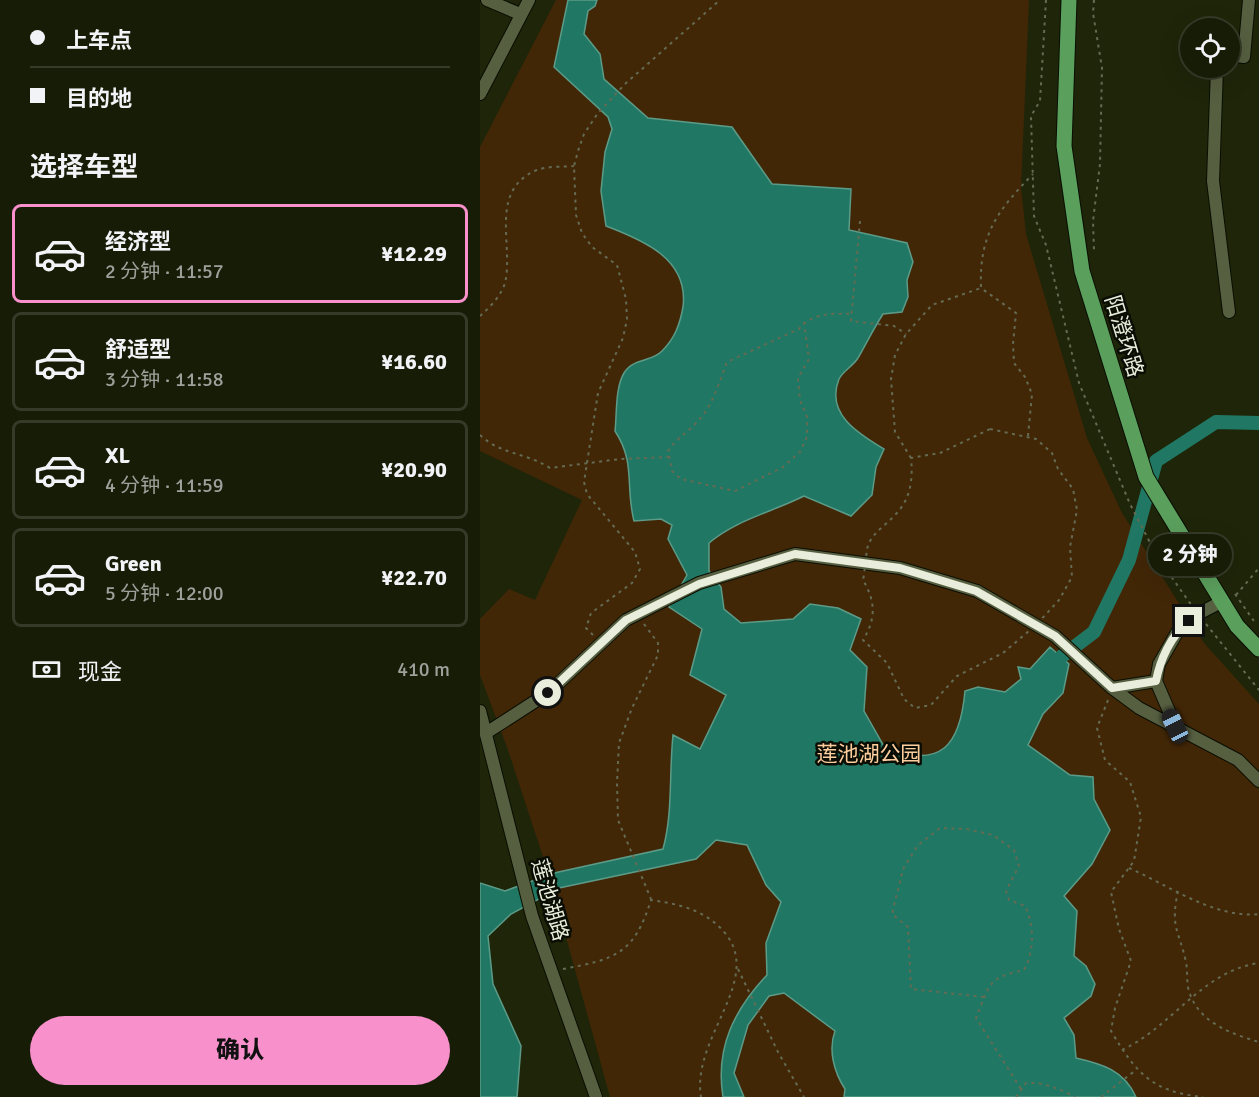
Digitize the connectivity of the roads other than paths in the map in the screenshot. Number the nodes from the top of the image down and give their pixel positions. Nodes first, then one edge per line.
1 (487, 0) edge
2 (529, 0) edge
3 (1069, 0) edge
4 (1250, 0) edge
5 (520, 14) junction
6 (1240, 56) edge
7 (1217, 78) edge
8 (480, 94) edge
9 (1229, 312) dead end
10 (1230, 595) junction
11 (1259, 649) edge
12 (1156, 681) junction
13 (1112, 688) junction
14 (480, 711) edge
15 (1175, 726) junction
16 (486, 733) junction
17 (1259, 781) edge
18 (596, 1097) edge

1 - 5 street
2 - 5 street
3 - 10 main road, 阳澄环路
4 - 6 street
5 - 8 street
7 - 9 street
10 - 11 main road, 阳澄环路
10 - 12 street
12 - 13 street
12 - 15 street
13 - 15 street
13 - 16 street
14 - 16 street, 莲池湖路
15 - 17 street
16 - 18 street, 莲池湖路

